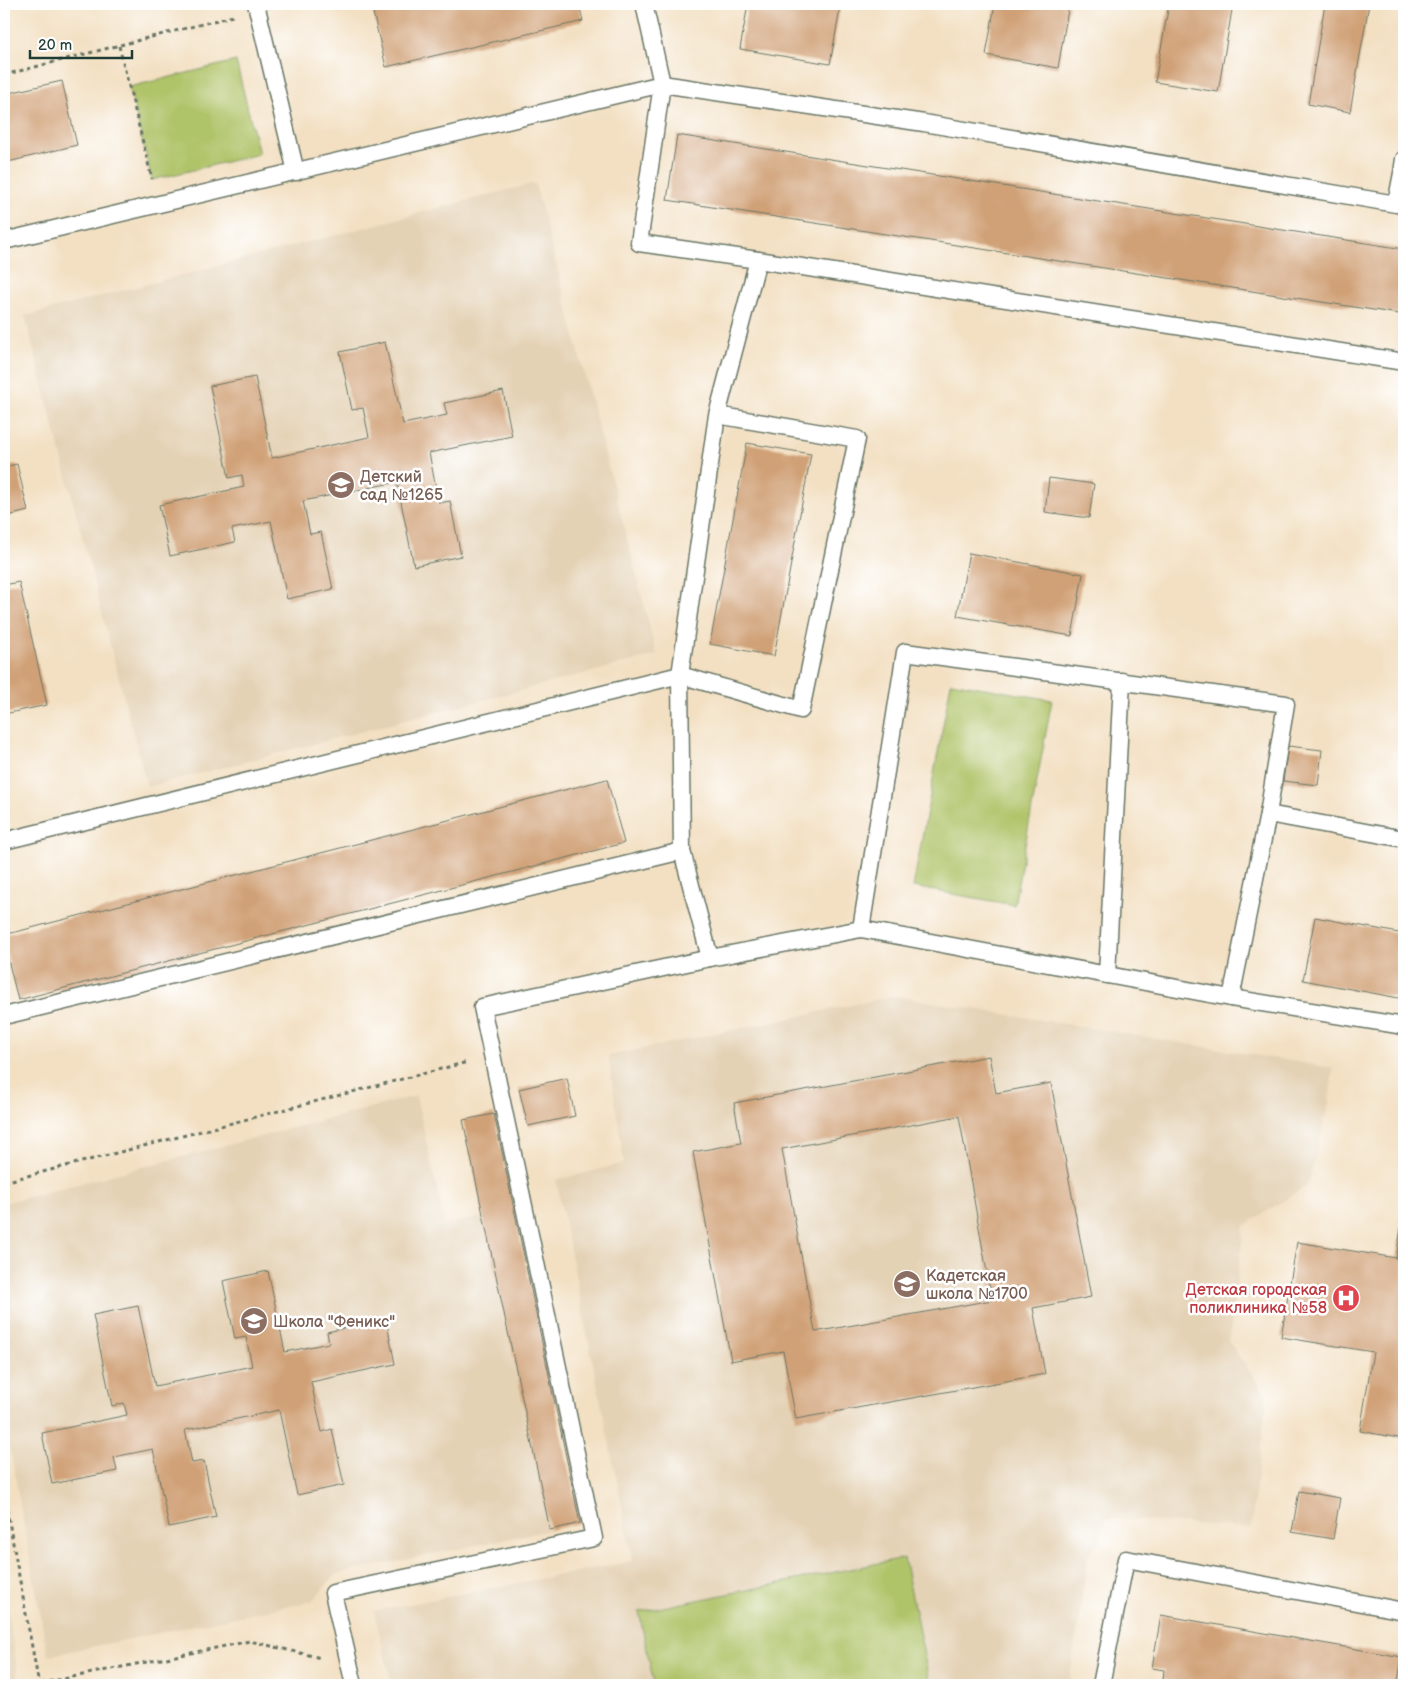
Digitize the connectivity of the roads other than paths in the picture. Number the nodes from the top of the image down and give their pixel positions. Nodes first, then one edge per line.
1 (644, 4) edge
2 (257, 7) edge
3 (662, 84) junction
4 (1403, 168) edge
5 (296, 172) junction
6 (4, 242) edge
7 (758, 260) junction
8 (1404, 362) edge
9 (717, 415) junction
10 (680, 675) junction
11 (1122, 681) junction
12 (1268, 814) junction
13 (1404, 839) edge
14 (4, 841) edge
15 (682, 851) junction
16 (860, 929) junction
17 (710, 958) junction
18 (1107, 975) junction
19 (1231, 998) junction
20 (4, 1016) edge
21 (1404, 1026) edge
22 (1404, 1611) edge
23 (354, 1685) edge
24 (1101, 1685) edge

1 - 3 lane
2 - 5 lane
3 - 4 lane
3 - 5 lane
3 - 7 lane
5 - 6 lane
7 - 8 lane
7 - 9 lane
9 - 10 lane
9 - 10 lane
10 - 14 lane
10 - 15 lane
11 - 12 lane
11 - 16 lane
11 - 18 lane
12 - 13 lane
12 - 19 lane
15 - 17 lane
15 - 20 lane
16 - 17 lane
16 - 18 lane
17 - 23 lane
18 - 19 lane
19 - 21 lane
22 - 24 lane

